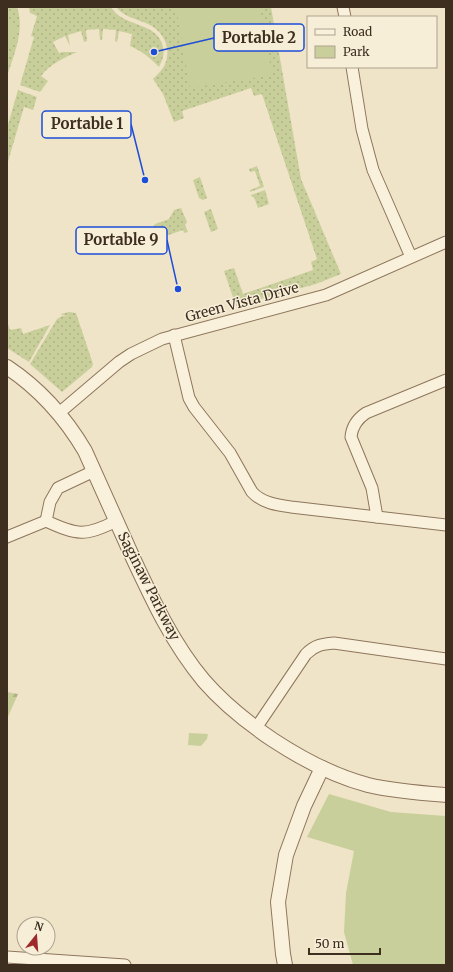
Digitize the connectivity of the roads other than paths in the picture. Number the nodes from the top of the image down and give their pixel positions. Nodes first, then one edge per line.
1 (352, 68) edge
2 (446, 242) edge
3 (411, 257) junction
4 (174, 336) junction
5 (7, 367) edge
6 (446, 380) edge
7 (59, 413) junction
8 (94, 471) junction
9 (377, 517) junction
10 (116, 521) junction
11 (46, 522) junction
12 (446, 525) edge
13 (7, 537) edge
14 (446, 659) edge
15 (256, 728) junction
16 (322, 768) junction
17 (446, 795) edge
18 (7, 957) edge
19 (125, 965) edge
20 (285, 965) edge

1 - 3 street
2 - 3 street, Green Vista Drive
3 - 4 street, Green Vista Drive
4 - 7 street, Green Vista Drive
4 - 9 street
5 - 7 street, Saginaw Parkway
6 - 9 street
7 - 8 street, Saginaw Parkway
8 - 10 street, Saginaw Parkway
8 - 11 street
9 - 12 street
10 - 11 street
10 - 15 street, Saginaw Parkway
11 - 13 street
14 - 15 street
15 - 16 street, Saginaw Parkway
16 - 17 street, Saginaw Parkway
16 - 20 street
18 - 19 street

